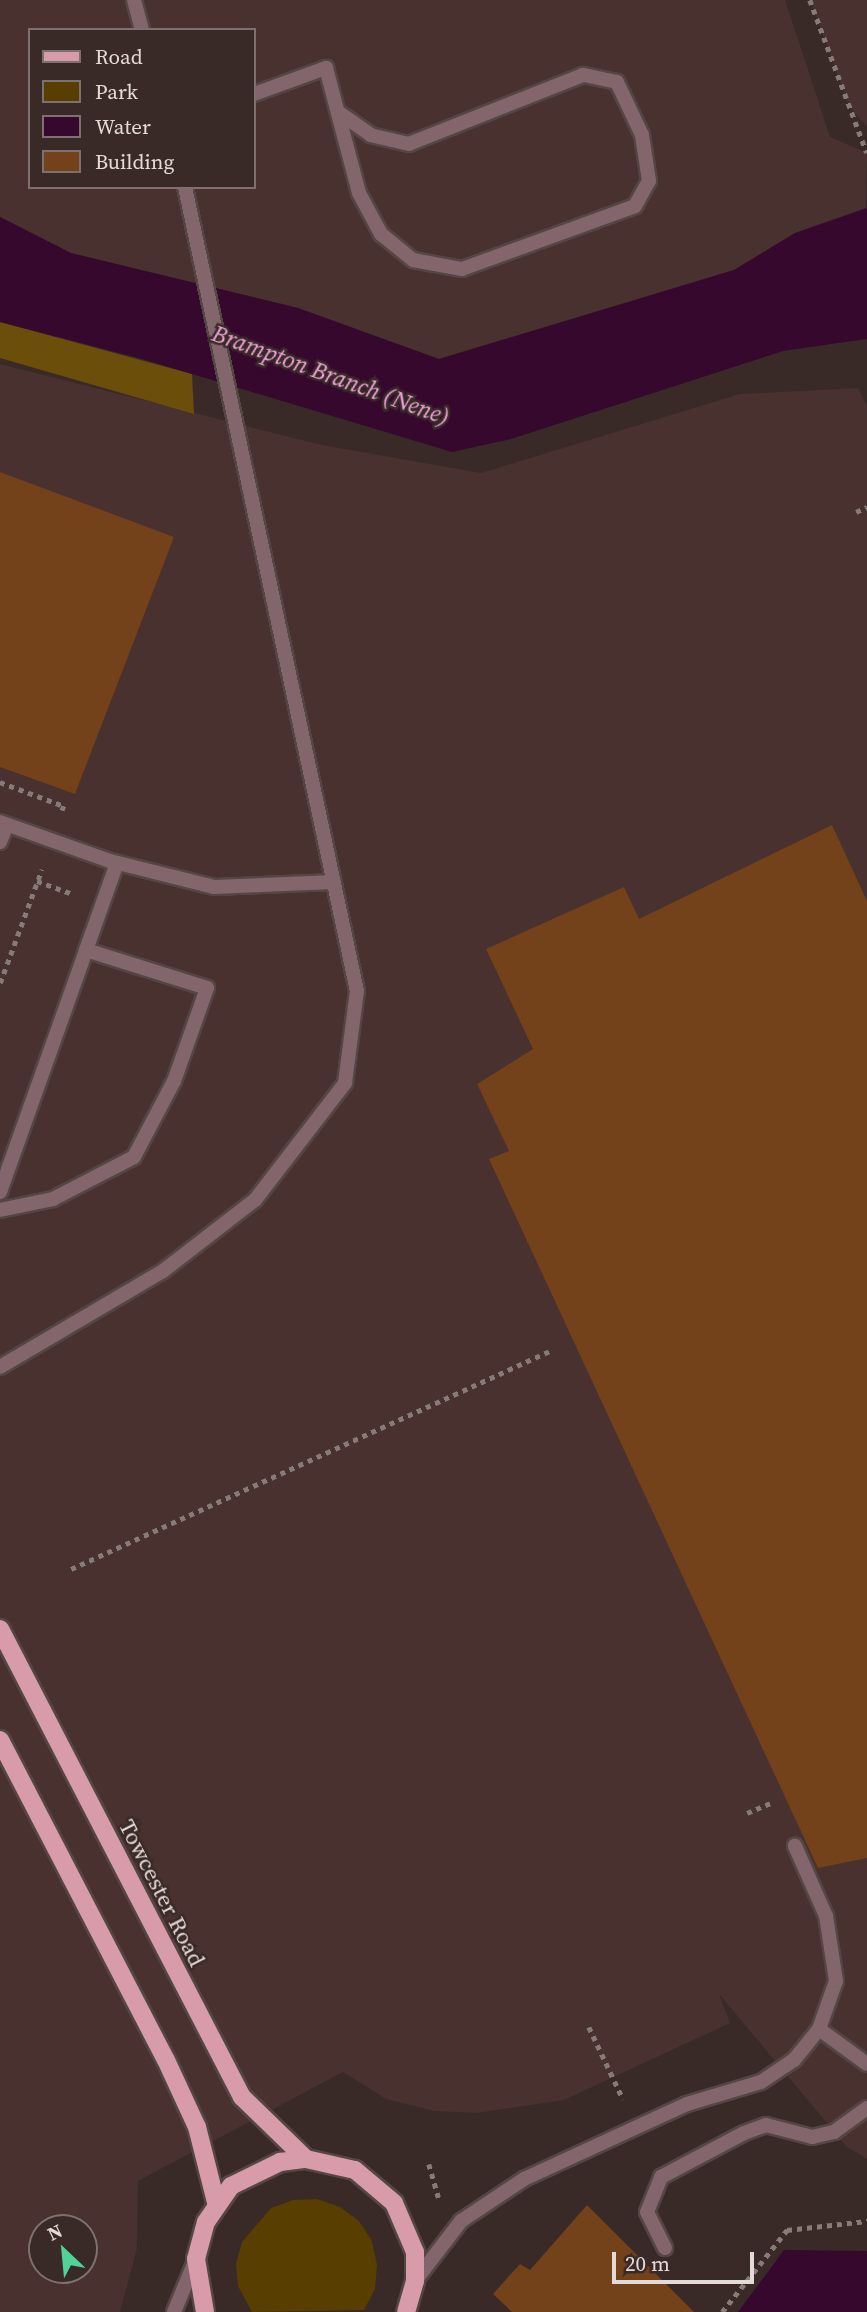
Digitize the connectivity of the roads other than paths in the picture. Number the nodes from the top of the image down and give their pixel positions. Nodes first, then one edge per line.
1 (134, 0) edge
2 (141, 28) edge
3 (256, 93) edge
4 (340, 113) junction
5 (185, 189) edge
6 (4, 823) edge
7 (0, 842) edge
8 (117, 863) junction
9 (334, 882) junction
10 (86, 950) junction
11 (0, 1192) edge
12 (0, 1210) edge
13 (0, 1367) edge
14 (0, 1629) edge
15 (0, 1740) edge
16 (795, 1846) dead end
17 (819, 2029) junction
18 (867, 2064) edge
19 (867, 2108) edge
20 (306, 2159) junction
21 (217, 2206) junction
22 (665, 2248) dead end
23 (196, 2259) junction
24 (415, 2281) junction
25 (174, 2312) edge
26 (205, 2312) edge
27 (406, 2312) edge

1 - 2 street
3 - 4 street
4 - 4 street
5 - 9 street
6 - 7 street
6 - 8 street
8 - 9 street
8 - 10 street
9 - 13 street
10 - 11 street
10 - 12 street
14 - 20 main road, Towcester Road
15 - 21 main road
16 - 17 street
17 - 18 street
17 - 24 street
19 - 22 street
20 - 21 main road
20 - 24 main road
21 - 23 main road
23 - 25 street
23 - 26 main road
24 - 27 main road

